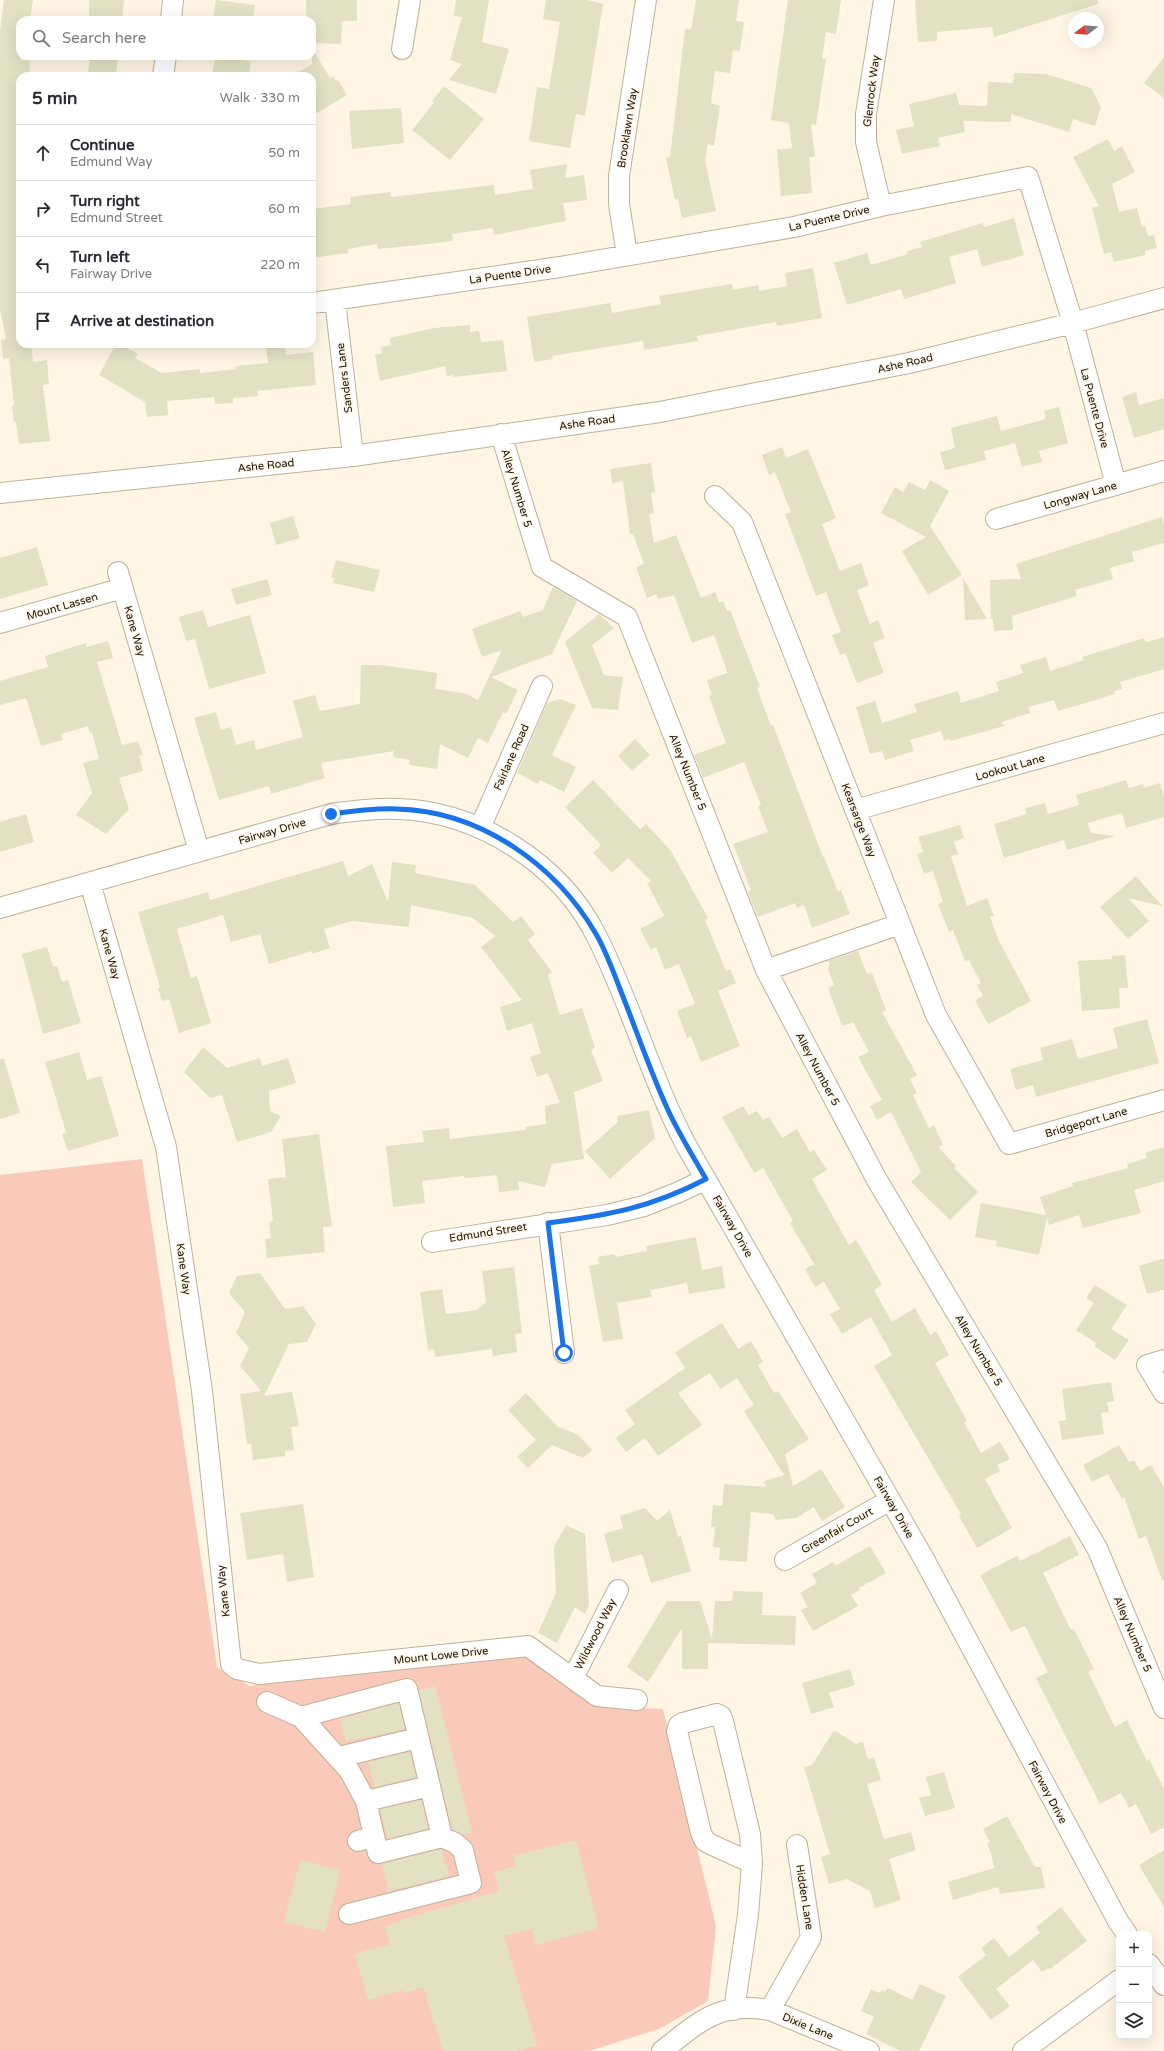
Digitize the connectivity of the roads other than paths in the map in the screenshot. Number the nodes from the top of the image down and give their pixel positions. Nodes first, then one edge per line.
1 (173, 0) edge
2 (410, 0) edge
3 (646, 0) edge
4 (884, 0) edge
5 (171, 16) edge
6 (402, 48) dead end
7 (165, 60) edge
8 (164, 72) edge
9 (881, 206) junction
10 (628, 255) junction
11 (1164, 298) edge
12 (335, 300) junction
13 (316, 302) edge
14 (1073, 323) junction
15 (501, 434) junction
16 (353, 456) junction
17 (1164, 471) edge
18 (1116, 485) junction
19 (0, 493) edge
20 (714, 496) dead end
21 (996, 519) dead end
22 (121, 580) joint
23 (0, 623) edge
24 (542, 686) dead end
25 (1164, 723) edge
26 (855, 810) junction
27 (480, 828) junction
28 (199, 851) junction
29 (90, 883) junction
30 (0, 908) edge
31 (900, 924) junction
32 (766, 970) junction
33 (1164, 1100) edge
34 (1009, 1144) joint
35 (706, 1179) junction
36 (548, 1223) junction
37 (432, 1242) dead end
38 (564, 1353) dead end
39 (1155, 1363) edge
40 (1164, 1393) edge
41 (890, 1500) junction
42 (785, 1560) dead end
43 (618, 1590) dead end
44 (231, 1664) joint
45 (573, 1678) junction
46 (637, 1700) dead end
47 (267, 1702) dead end
48 (1164, 1708) edge
49 (301, 1717) junction
50 (418, 1738) junction
51 (339, 1757) junction
52 (430, 1786) junction
53 (366, 1801) junction
54 (442, 1837) junction
55 (797, 1845) dead end
56 (752, 1863) junction
57 (349, 1914) dead end
58 (1125, 1931) edge
59 (1151, 1967) edge
60 (1116, 1982) edge
61 (1164, 1984) edge
62 (734, 2010) junction
63 (770, 2010) junction
64 (662, 2051) edge
65 (869, 2051) edge
66 (1023, 2051) edge

1 - 5 street
2 - 6 street
3 - 10 street, Brooklawn Way
4 - 9 street, Glenrock Way
7 - 8 street
9 - 10 street, La Puente Drive
9 - 14 street, La Puente Drive
10 - 12 street, La Puente Drive
11 - 14 street, Ashe Road
12 - 13 street, La Puente Drive
12 - 16 street, Sanders Lane
14 - 15 street, Ashe Road
14 - 18 street, La Puente Drive
15 - 16 street, Ashe Road
15 - 32 street, Alley Number 5
16 - 19 street, Ashe Road
17 - 18 street, Longway Lane
18 - 21 street, Longway Lane
20 - 26 street, Kearsarge Way
22 - 23 street, Mount Lassen
22 - 28 street, Kane Way
24 - 27 street, Fairlane Road
25 - 26 street, Lookout Lane
26 - 31 street, Kearsarge Way
27 - 28 street, Fairway Drive
27 - 35 street, Fairway Drive
28 - 29 street, Fairway Drive
29 - 30 street, Fairway Drive
29 - 44 street, Kane Way
31 - 32 street
31 - 34 street, Kearsarge Way
32 - 48 street, Alley Number 5
33 - 34 street, Bridgeport Lane
35 - 36 street, Edmund Street
35 - 41 street, Fairway Drive
36 - 37 street, Edmund Street
36 - 38 street
39 - 40 street
41 - 42 street, Greenfair Court
41 - 58 street, Fairway Drive
43 - 45 street, Wildwood Way
44 - 45 street, Mount Lowe Drive
45 - 46 street, Mount Lowe Drive
47 - 49 street
49 - 50 street
49 - 51 street
50 - 51 street
50 - 52 street
51 - 53 street
52 - 53 street
52 - 54 street
53 - 54 street
54 - 57 street
55 - 63 street, Hidden Lane
56 - 56 street
56 - 62 street
59 - 61 street
60 - 66 street
62 - 63 street, Dixie Lane
62 - 64 street, Dixie Lane
63 - 65 street, Dixie Lane

